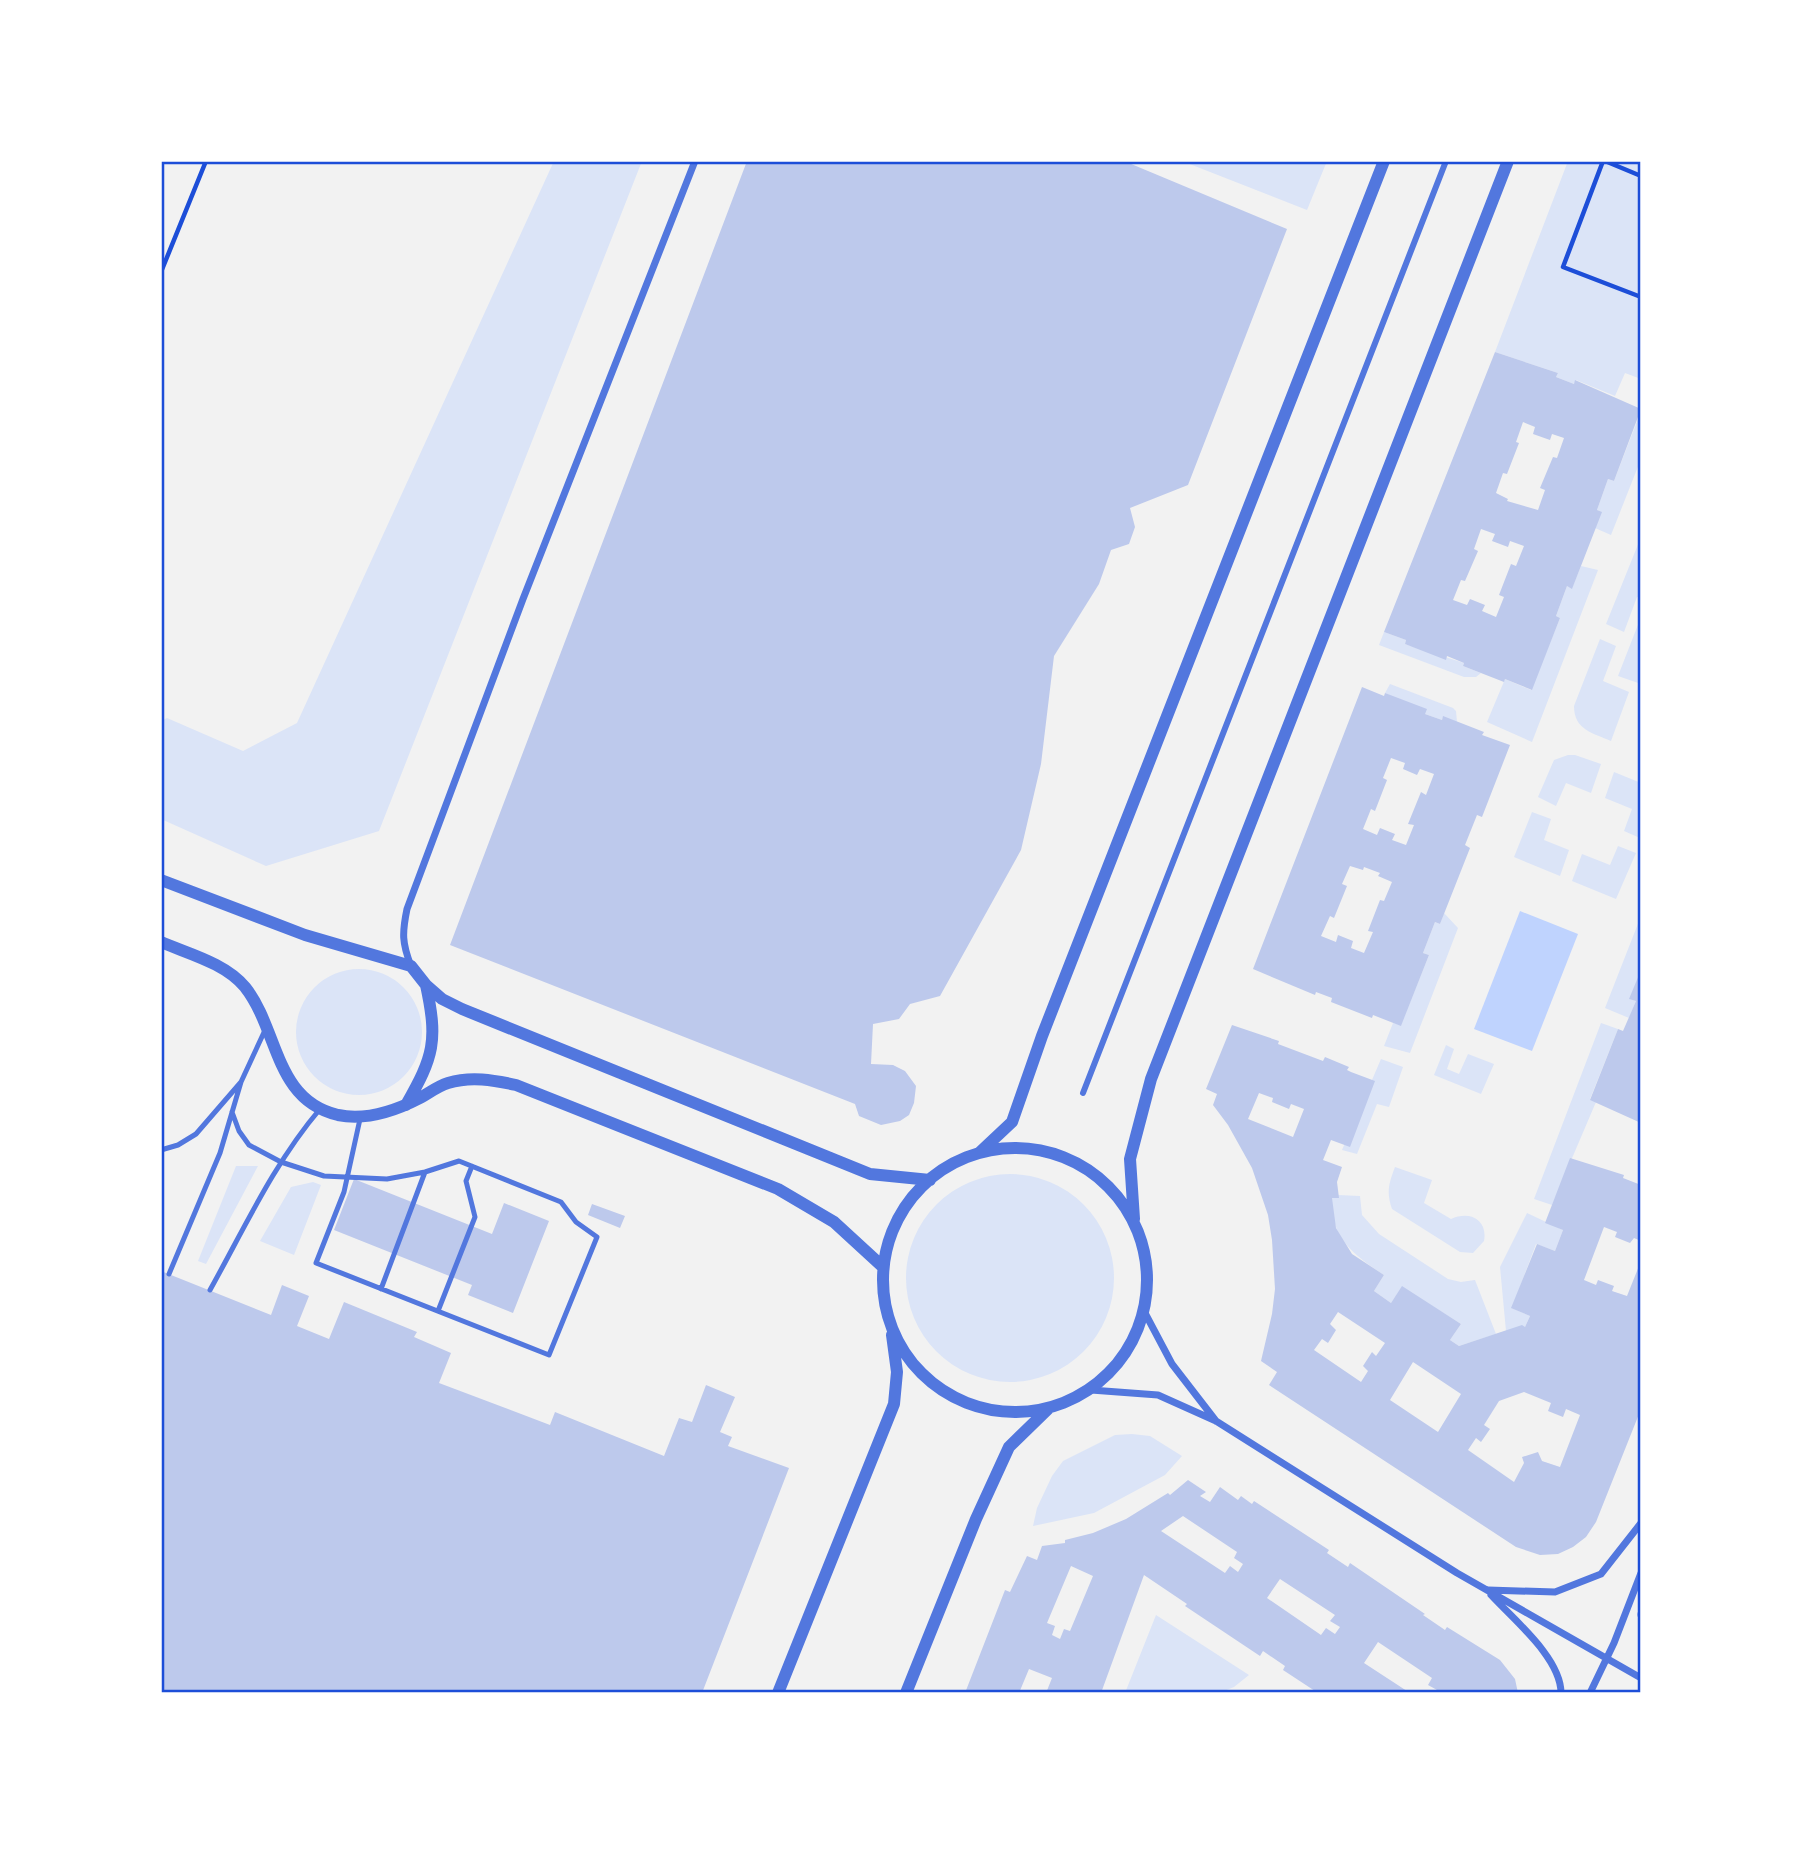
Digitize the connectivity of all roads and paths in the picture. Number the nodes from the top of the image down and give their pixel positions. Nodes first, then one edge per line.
1 (205, 161) edge
2 (695, 161) edge
3 (1384, 161) edge
4 (1447, 161) edge
5 (1508, 161) edge
6 (1604, 161) edge
7 (1641, 176) edge
8 (161, 272) edge
9 (1641, 297) edge
10 (161, 880) edge
11 (161, 942) edge
12 (411, 966) junction
13 (426, 985) junction
14 (267, 1025) junction
15 (241, 1082) junction
16 (1083, 1093) dead end
17 (406, 1105) junction
18 (320, 1109) junction
19 (232, 1112) junction
20 (360, 1117) junction
21 (161, 1150) edge
22 (979, 1153) junction
23 (281, 1162) junction
24 (472, 1166) junction
25 (425, 1171) junction
26 (346, 1177) junction
27 (930, 1180) junction
28 (1134, 1219) junction
29 (883, 1267) junction
30 (169, 1274) dead end
31 (382, 1289) junction
32 (210, 1290) dead end
33 (438, 1311) junction
34 (1145, 1313) junction
35 (890, 1324) junction
36 (1091, 1390) junction
37 (1048, 1409) junction
38 (1216, 1421) junction
39 (1641, 1523) edge
40 (1641, 1573) edge
41 (1486, 1590) junction
42 (1605, 1658) junction
43 (1641, 1678) edge
44 (778, 1693) edge
45 (906, 1693) edge
46 (1561, 1693) edge
47 (1590, 1693) edge

1 - 8 path
2 - 12 street
3 - 22 street
4 - 16 street
5 - 28 street
6 - 7 path
6 - 9 path
10 - 12 street
11 - 14 street
12 - 13 street
13 - 17 street
13 - 27 street
14 - 15 lane
14 - 18 street
15 - 19 lane
15 - 21 lane
17 - 20 street
17 - 29 street
18 - 20 street
18 - 23 lane
19 - 23 lane
19 - 30 lane
20 - 26 lane
22 - 27 street
22 - 28 street
23 - 26 lane
23 - 32 lane
24 - 25 lane
24 - 33 lane
24 - 33 lane
25 - 26 lane
25 - 31 lane
26 - 31 lane
27 - 29 street
28 - 34 street
29 - 35 street
31 - 33 lane
34 - 36 street
34 - 38 street
35 - 37 street
35 - 44 street
36 - 37 street
36 - 38 street
37 - 45 street
38 - 41 street
39 - 41 street
40 - 42 street
41 - 42 street
41 - 46 street
42 - 43 street
42 - 47 street

